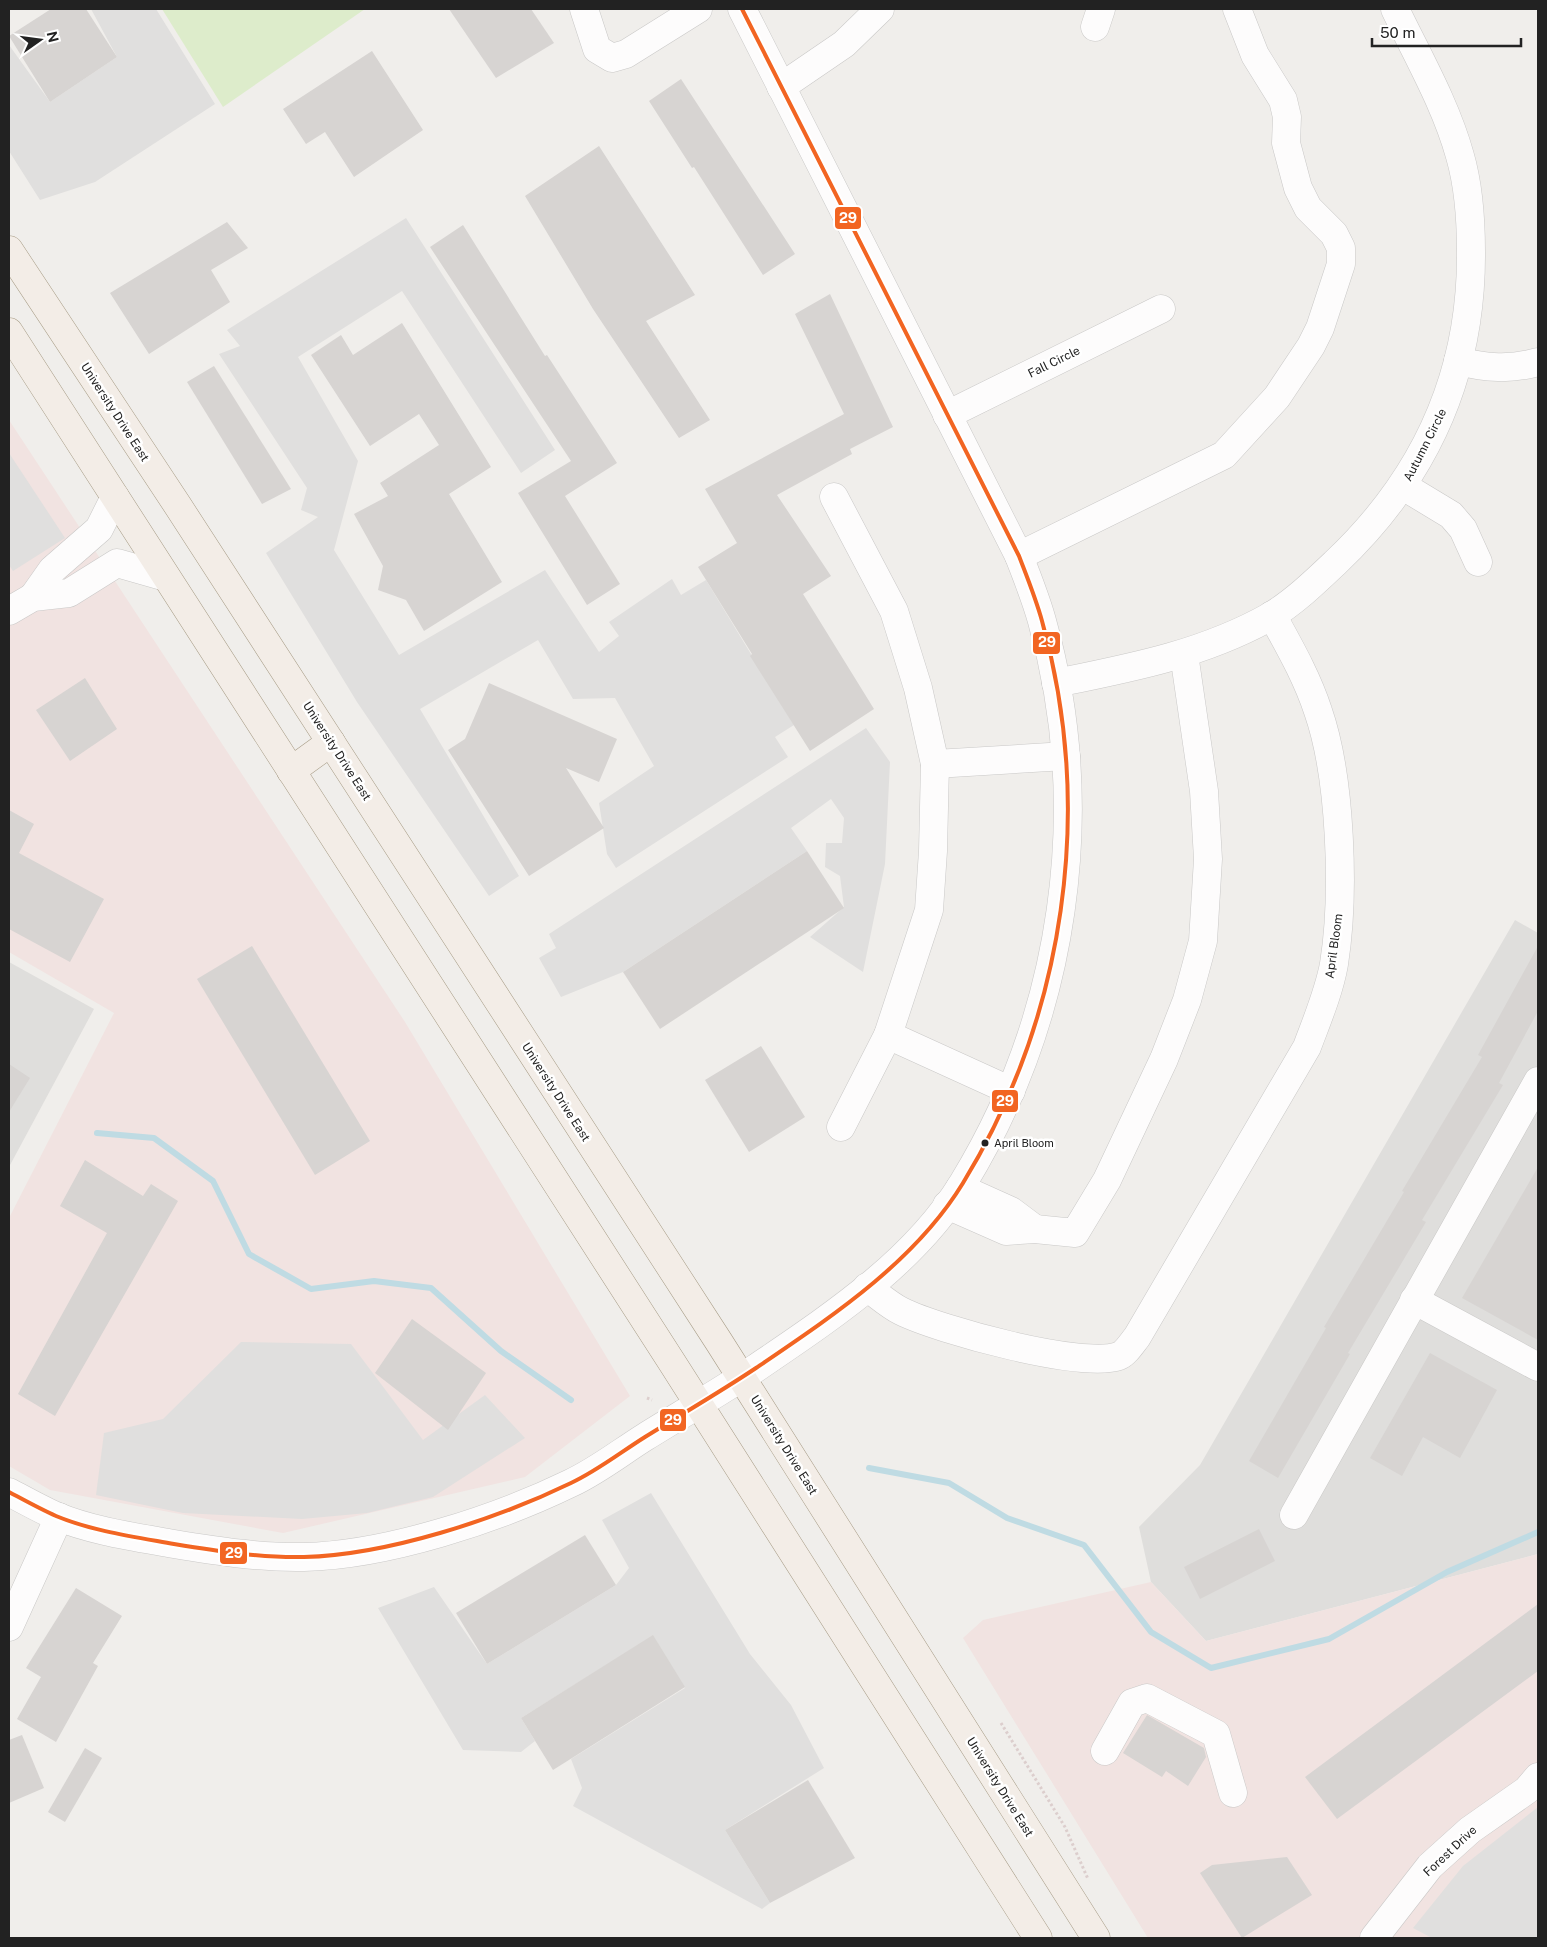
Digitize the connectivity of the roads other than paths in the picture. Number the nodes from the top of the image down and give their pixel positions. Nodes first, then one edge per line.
1 (584, 9) edge
2 (698, 9) edge
3 (742, 9) edge
4 (880, 9) edge
5 (1237, 9) edge
6 (1395, 9) edge
7 (781, 87) junction
8 (10, 255) edge
9 (1161, 309) dead end
10 (9, 332) edge
11 (1458, 361) junction
12 (1538, 362) edge
13 (948, 415) junction
14 (1403, 486) junction
15 (115, 497) junction
16 (834, 497) dead end
17 (1019, 556) junction
18 (1478, 562) dead end
19 (166, 577) junction
20 (33, 597) junction
21 (9, 611) edge
22 (1272, 615) junction
23 (1184, 654) junction
24 (1056, 683) junction
25 (331, 742) junction
26 (1066, 756) junction
27 (935, 764) junction
28 (291, 771) junction
29 (888, 1035) junction
30 (1538, 1080) edge
31 (1011, 1090) junction
32 (841, 1127) dead end
33 (953, 1197) junction
34 (867, 1287) junction
35 (1414, 1300) junction
36 (1538, 1367) edge
37 (741, 1378) junction
38 (699, 1404) junction
39 (9, 1492) edge
40 (1294, 1515) dead end
41 (59, 1517) junction
42 (9, 1626) edge
43 (1105, 1751) dead end
44 (1538, 1776) edge
45 (1233, 1793) dead end
46 (1385, 1935) edge
47 (1038, 1938) edge
48 (1096, 1938) edge

1 - 2 street
3 - 7 street
4 - 7 street
5 - 17 street
6 - 11 street, Autumn Circle
7 - 13 street
8 - 25 main road, University Drive East
9 - 13 street, Fall Circle
10 - 15 main road
11 - 12 street
11 - 14 street, Autumn Circle
13 - 17 street
14 - 18 street
14 - 22 street, Autumn Circle
15 - 19 main road
15 - 20 street
16 - 27 street
17 - 24 street
19 - 20 street
19 - 28 main road
20 - 21 street
22 - 23 street, Autumn Circle
22 - 34 street, April Bloom
23 - 24 street, Autumn Circle
23 - 33 street
24 - 26 street
25 - 28 main road
25 - 37 main road, University Drive East
26 - 27 street
26 - 31 street
27 - 29 street
28 - 38 main road
29 - 31 street
29 - 32 street
30 - 35 street
31 - 33 street
33 - 34 street
34 - 37 street
35 - 36 street
35 - 40 street
37 - 38 street
37 - 48 main road, University Drive East
38 - 41 street
38 - 47 main road
39 - 41 street
41 - 42 street
43 - 45 street
44 - 46 street, Forest Drive

